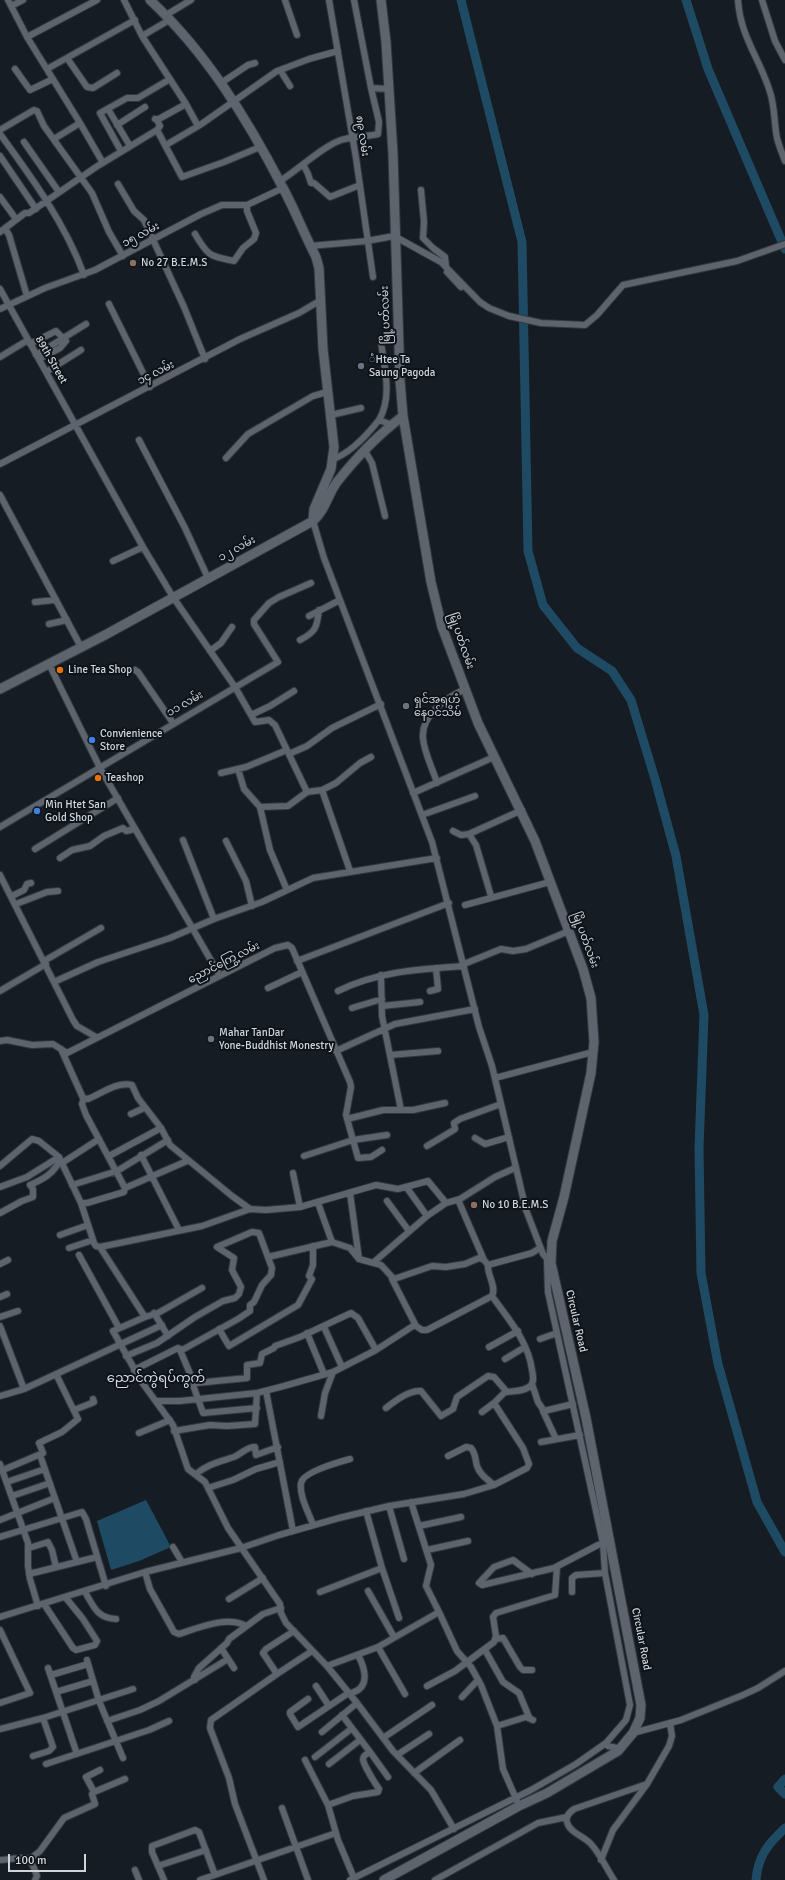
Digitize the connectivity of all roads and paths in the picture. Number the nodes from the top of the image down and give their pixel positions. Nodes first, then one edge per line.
1 (8, 0) edge
2 (23, 0) edge
3 (97, 0) edge
4 (124, 0) edge
5 (150, 0) edge
6 (191, 0) edge
7 (285, 0) edge
8 (329, 0) edge
9 (354, 0) edge
10 (381, 0) edge
11 (738, 0) edge
12 (762, 0) edge
13 (11, 6) junction
14 (168, 17) junction
15 (135, 20) junction
16 (297, 35) dead end
17 (142, 36) junction
18 (27, 37) junction
19 (338, 51) junction
20 (67, 58) junction
21 (785, 60) edge
22 (255, 63) dead end
23 (15, 69) dead end
24 (47, 69) junction
25 (280, 70) junction
26 (117, 73) dead end
27 (53, 79) junction
28 (170, 79) junction
29 (222, 83) junction
30 (290, 86) dead end
31 (371, 88) junction
32 (389, 89) junction
33 (233, 102) junction
34 (186, 104) junction
35 (145, 107) dead end
36 (108, 109) junction
37 (80, 123) junction
38 (117, 125) junction
39 (198, 126) junction
40 (0, 130) edge
41 (157, 130) junction
42 (0, 134) edge
43 (352, 138) junction
44 (54, 139) junction
45 (24, 142) dead end
46 (166, 145) junction
47 (130, 146) junction
48 (260, 147) junction
49 (121, 151) junction
50 (0, 156) edge
51 (785, 161) edge
52 (103, 163) junction
53 (304, 166) junction
54 (80, 178) junction
55 (118, 184) dead end
56 (281, 185) junction
57 (360, 185) junction
58 (421, 190) dead end
59 (59, 192) junction
60 (0, 197) edge
61 (46, 201) junction
62 (247, 205) junction
63 (36, 209) junction
64 (16, 219) junction
65 (2, 230) edge
66 (195, 234) dead end
67 (394, 236) junction
68 (153, 240) junction
69 (367, 241) junction
70 (785, 244) edge
71 (310, 246) junction
72 (122, 256) junction
73 (435, 259) junction
74 (446, 266) junction
75 (84, 274) junction
76 (373, 276) dead end
77 (0, 289) edge
78 (27, 296) junction
79 (321, 300) junction
80 (109, 304) dead end
81 (9, 305) junction
82 (0, 309) edge
83 (518, 320) junction
84 (86, 324) dead end
85 (64, 338) junction
86 (29, 342) junction
87 (381, 342) dead end
88 (60, 348) junction
89 (81, 350) dead end
90 (0, 357) edge
91 (37, 357) junction
92 (205, 359) junction
93 (67, 360) junction
94 (46, 372) junction
95 (150, 387) junction
96 (327, 392) junction
97 (360, 408) dead end
98 (331, 415) junction
99 (403, 416) junction
100 (379, 420) junction
101 (392, 424) junction
102 (76, 425) junction
103 (139, 440) dead end
104 (365, 451) junction
105 (226, 458) dead end
106 (333, 459) junction
107 (0, 464) edge
108 (0, 495) edge
109 (385, 516) dead end
110 (313, 521) junction
111 (143, 547) junction
112 (114, 561) dead end
113 (208, 578) junction
114 (311, 583) dead end
115 (173, 597) junction
116 (55, 600) junction
117 (340, 600) junction
118 (35, 602) dead end
119 (319, 610) junction
120 (309, 616) dead end
121 (67, 620) junction
122 (49, 624) dead end
123 (232, 627) dead end
124 (300, 640) dead end
125 (81, 648) junction
126 (210, 651) junction
127 (49, 664) junction
128 (135, 670) dead end
129 (235, 687) junction
130 (0, 689) edge
131 (465, 690) junction
132 (294, 692) dead end
133 (381, 704) junction
134 (251, 715) junction
135 (173, 723) junction
136 (288, 752) junction
137 (371, 756) dead end
138 (494, 757) junction
139 (100, 768) junction
140 (238, 769) junction
141 (222, 772) dead end
142 (438, 783) junction
143 (322, 790) junction
144 (307, 792) junction
145 (414, 793) junction
146 (475, 796) dead end
147 (118, 798) junction
148 (260, 807) junction
149 (522, 810) junction
150 (422, 815) junction
151 (0, 827) edge
152 (135, 829) junction
153 (454, 831) dead end
154 (469, 834) junction
155 (183, 840) dead end
156 (226, 841) dead end
157 (35, 849) dead end
158 (60, 858) dead end
159 (437, 858) junction
160 (350, 871) junction
161 (0, 875) edge
162 (550, 882) junction
163 (31, 883) dead end
164 (287, 890) junction
165 (58, 891) dead end
166 (12, 896) junction
167 (491, 896) junction
168 (449, 903) junction
169 (16, 904) junction
170 (465, 905) dead end
171 (252, 906) junction
172 (214, 919) junction
173 (101, 928) dead end
174 (193, 929) junction
175 (569, 931) junction
176 (297, 961) junction
177 (45, 962) junction
178 (464, 965) junction
179 (436, 968) junction
180 (302, 972) junction
181 (381, 975) junction
182 (220, 976) junction
183 (54, 982) junction
184 (268, 988) dead end
185 (0, 990) edge
186 (338, 991) dead end
187 (430, 991) dead end
188 (382, 999) junction
189 (420, 1002) dead end
190 (382, 1006) junction
191 (352, 1008) dead end
192 (475, 1009) junction
193 (384, 1029) junction
194 (96, 1037) junction
195 (0, 1041) edge
196 (60, 1048) junction
197 (336, 1051) junction
198 (438, 1051) dead end
199 (593, 1052) junction
200 (390, 1055) junction
201 (495, 1078) junction
202 (84, 1098) junction
203 (445, 1103) dead end
204 (501, 1104) junction
205 (144, 1108) junction
206 (401, 1110) junction
207 (131, 1114) dead end
208 (347, 1119) junction
209 (161, 1128) junction
210 (387, 1135) dead end
211 (509, 1137) junction
212 (476, 1138) dead end
213 (99, 1139) junction
214 (168, 1140) junction
215 (353, 1140) junction
216 (428, 1146) dead end
217 (382, 1150) dead end
218 (141, 1155) junction
219 (109, 1156) junction
220 (304, 1156) dead end
221 (60, 1160) junction
222 (188, 1161) junction
223 (0, 1166) edge
224 (516, 1168) junction
225 (117, 1171) junction
226 (293, 1173) dead end
227 (153, 1176) junction
228 (72, 1186) junction
229 (0, 1187) edge
230 (125, 1188) junction
231 (407, 1188) junction
232 (350, 1194) junction
233 (460, 1199) junction
234 (388, 1200) dead end
235 (81, 1203) junction
236 (318, 1203) junction
237 (446, 1203) junction
238 (300, 1207) junction
239 (250, 1209) junction
240 (0, 1213) edge
241 (427, 1216) junction
242 (88, 1225) junction
243 (179, 1230) junction
244 (409, 1231) junction
245 (60, 1235) dead end
246 (93, 1240) junction
247 (332, 1242) junction
248 (313, 1246) junction
249 (100, 1247) junction
250 (69, 1248) dead end
251 (540, 1248) junction
252 (79, 1255) dead end
253 (268, 1257) junction
254 (359, 1259) junction
255 (8, 1260) dead end
256 (484, 1260) junction
257 (374, 1262) junction
258 (549, 1262) junction
259 (0, 1264) edge
260 (488, 1265) junction
261 (392, 1279) junction
262 (202, 1288) dead end
263 (7, 1294) dead end
264 (492, 1296) junction
265 (0, 1297) edge
266 (18, 1311) dead end
267 (154, 1314) junction
268 (0, 1317) edge
269 (145, 1317) junction
270 (162, 1325) junction
271 (0, 1326) edge
272 (416, 1326) junction
273 (324, 1327) junction
274 (119, 1328) junction
275 (220, 1329) junction
276 (518, 1331) junction
277 (307, 1333) junction
278 (558, 1333) junction
279 (168, 1336) junction
280 (540, 1339) dead end
281 (120, 1345) junction
282 (525, 1346) junction
283 (489, 1347) dead end
284 (180, 1350) junction
285 (376, 1350) junction
286 (126, 1356) junction
287 (505, 1359) dead end
288 (342, 1367) junction
289 (134, 1370) junction
290 (333, 1372) junction
291 (56, 1374) junction
292 (324, 1374) junction
293 (194, 1383) junction
294 (532, 1384) junction
295 (24, 1389) junction
296 (266, 1391) junction
297 (506, 1391) junction
298 (257, 1393) junction
299 (0, 1396) edge
300 (93, 1399) dead end
301 (197, 1399) junction
302 (157, 1401) junction
303 (494, 1403) junction
304 (573, 1404) junction
305 (257, 1408) junction
306 (386, 1408) dead end
307 (74, 1410) junction
308 (543, 1411) junction
309 (482, 1412) dead end
310 (321, 1416) dead end
311 (170, 1420) junction
312 (174, 1431) junction
313 (139, 1433) dead end
314 (580, 1435) junction
315 (556, 1439) junction
316 (541, 1442) dead end
317 (278, 1447) junction
318 (40, 1455) junction
319 (448, 1456) dead end
320 (350, 1459) dead end
321 (280, 1462) junction
322 (1, 1467) edge
323 (45, 1469) junction
324 (196, 1474) junction
325 (7, 1482) junction
326 (50, 1483) junction
327 (494, 1485) junction
328 (208, 1488) junction
329 (12, 1496) junction
330 (55, 1498) junction
331 (411, 1502) junction
332 (389, 1506) junction
333 (366, 1511) junction
334 (18, 1512) junction
335 (461, 1517) dead end
336 (62, 1518) junction
337 (0, 1520) edge
338 (313, 1525) junction
339 (419, 1526) junction
340 (24, 1529) junction
341 (293, 1531) junction
342 (0, 1537) edge
343 (468, 1541) dead end
344 (606, 1542) junction
345 (173, 1547) dead end
346 (29, 1548) junction
347 (241, 1548) junction
348 (426, 1550) junction
349 (97, 1557) junction
350 (404, 1559) dead end
351 (77, 1562) junction
352 (182, 1562) junction
353 (56, 1567) junction
354 (557, 1567) junction
355 (382, 1568) junction
356 (145, 1572) junction
357 (605, 1573) junction
358 (29, 1574) junction
359 (532, 1574) junction
360 (263, 1578) junction
361 (106, 1586) junction
362 (368, 1591) dead end
363 (85, 1592) junction
364 (320, 1592) dead end
365 (572, 1592) dead end
366 (66, 1598) junction
367 (228, 1599) dead end
368 (41, 1605) junction
369 (281, 1608) junction
370 (439, 1612) junction
371 (0, 1617) edge
372 (399, 1618) dead end
373 (116, 1619) dead end
374 (246, 1626) junction
375 (0, 1630) edge
376 (294, 1631) junction
377 (394, 1637) junction
378 (496, 1639) junction
379 (378, 1647) junction
380 (221, 1648) junction
381 (485, 1650) junction
382 (312, 1651) junction
383 (358, 1655) junction
384 (228, 1659) junction
385 (467, 1663) junction
386 (327, 1666) junction
387 (48, 1668) dead end
388 (234, 1668) dead end
389 (532, 1670) dead end
390 (785, 1671) edge
391 (278, 1674) junction
392 (51, 1676) junction
393 (195, 1680) junction
394 (478, 1680) junction
395 (93, 1681) junction
396 (316, 1686) dead end
397 (426, 1686) dead end
398 (133, 1689) dead end
399 (56, 1692) junction
400 (348, 1694) junction
401 (405, 1694) dead end
402 (462, 1697) dead end
403 (308, 1699) dead end
404 (99, 1700) junction
405 (0, 1703) edge
406 (357, 1703) junction
407 (432, 1705) dead end
408 (329, 1706) junction
409 (62, 1711) junction
410 (342, 1715) junction
411 (43, 1718) junction
412 (107, 1721) junction
413 (168, 1721) dead end
414 (670, 1723) junction
415 (497, 1726) junction
416 (0, 1729) edge
417 (351, 1729) junction
418 (322, 1732) dead end
419 (633, 1733) junction
420 (429, 1734) dead end
421 (383, 1738) junction
422 (360, 1740) junction
423 (460, 1740) dead end
424 (116, 1742) junction
425 (606, 1743) junction
426 (621, 1750) junction
427 (370, 1752) junction
428 (77, 1754) junction
429 (397, 1755) junction
430 (33, 1756) dead end
431 (315, 1757) dead end
432 (123, 1758) dead end
433 (306, 1760) dead end
434 (46, 1764) dead end
435 (329, 1764) dead end
436 (100, 1770) dead end
437 (414, 1773) junction
438 (388, 1777) dead end
439 (125, 1779) dead end
440 (647, 1784) junction
441 (94, 1792) junction
442 (517, 1802) junction
443 (328, 1805) junction
444 (282, 1808) dead end
445 (567, 1817) junction
446 (454, 1829) junction
447 (336, 1833) junction
448 (296, 1847) junction
449 (206, 1850) junction
450 (0, 1860) edge
451 (29, 1860) junction
452 (601, 1860) junction
453 (257, 1861) junction
454 (158, 1866) junction
455 (135, 1870) dead end
456 (215, 1875) junction
457 (352, 1879) edge
458 (35, 1880) edge
459 (139, 1880) edge
460 (164, 1880) edge
461 (200, 1880) edge
462 (264, 1880) edge
463 (308, 1880) edge
464 (384, 1880) edge
465 (435, 1880) edge
466 (614, 1880) edge

1 - 13 street
2 - 13 street
3 - 18 street
4 - 15 street
5 - 14 main road
6 - 14 street
7 - 16 street
8 - 19 street, ၈၉ လမ်း
9 - 31 street
10 - 32 main road, မြို့ပတ်လမ်း
11 - 51 street
12 - 21 street
13 - 18 street
14 - 17 street
14 - 29 main road
15 - 17 street
15 - 20 street
17 - 28 street
18 - 24 street
19 - 25 street
19 - 43 street, ၈၉ လမ်း
20 - 24 street
20 - 26 street
22 - 29 street
23 - 27 street
24 - 27 street
25 - 30 street
25 - 33 street
27 - 37 street
28 - 34 street
28 - 36 street
29 - 33 main road
31 - 32 street
31 - 43 street, ၁၅ လမ်း
32 - 67 main road, မြို့ပတ်လမ်း
33 - 39 street
33 - 48 main road
34 - 39 street
34 - 41 street
35 - 38 street
36 - 38 street
36 - 49 street
37 - 44 street
37 - 52 street
38 - 47 street
39 - 46 street
40 - 44 street
41 - 46 street
41 - 47 street
42 - 61 street
43 - 53 street, ၁၅ လမ်း
43 - 57 street, ၈၉ လမ်း
44 - 54 street
45 - 59 street
46 - 48 street
47 - 49 street
48 - 56 main road
49 - 52 street
50 - 63 street
52 - 54 street
53 - 56 street, ၁၅ လမ်း
53 - 57 street
54 - 59 street
54 - 72 street
55 - 68 street
56 - 62 street, ၁၅ လမ်း
56 - 71 main road
57 - 69 street, ၈၉ လမ်း
58 - 74 street
59 - 61 street
60 - 64 street
61 - 63 street
61 - 75 street
62 - 66 street
62 - 68 street, ၁၅ လမ်း
63 - 64 street
64 - 65 street
65 - 78 street
67 - 69 street
67 - 73 street
67 - 99 main road, မြို့ပတ်လမ်း
68 - 72 street, ၁၅ လမ်း
68 - 92 street
69 - 71 street
69 - 76 street, ၈၉ လမ်း
70 - 83 street
71 - 79 main road
72 - 75 street, ၁၅ လမ်း
73 - 74 street
73 - 83 street
74 - 83 street
75 - 78 street, ၁၅ လမ်း
77 - 81 street, 89th Street
78 - 81 street, ၁၅ လမ်း
79 - 92 street, ၁၄ လမ်း
79 - 96 main road
80 - 95 street
81 - 82 street, ၁၅ လမ်း
81 - 86 street, 89th Street
84 - 85 street
85 - 86 street
85 - 88 street
85 - 91 street
86 - 90 street
86 - 91 street, 89th Street
87 - 100 street
88 - 91 street
88 - 93 street
89 - 93 street
91 - 94 street, 89th Street
92 - 95 street, ၁၄ လမ်း
93 - 94 street
94 - 102 street, 89th Street
95 - 102 street, ၁၄ လမ်း
96 - 98 main road
96 - 105 street
97 - 98 street
98 - 106 main road
99 - 101 main road, ၁၂ လမ်း
99 - 131 main road, မြို့ပတ်လမ်း
100 - 101 street
100 - 106 street
101 - 104 main road, ၁၂ လမ်း
102 - 107 street, ၁၄ လမ်း
102 - 111 street, 89th Street
103 - 113 street
104 - 109 street
104 - 110 main road, ၁၂ လမ်း
106 - 110 main road
108 - 116 street
110 - 113 main road, ၁၂ လမ်း
110 - 117 street
111 - 112 street
111 - 115 street, 89th Street
113 - 115 main road, ၁၂ လမ်း
114 - 129 street, ၁၁ လမ်း
115 - 125 main road, ၁၂ လမ်း
115 - 126 street, 89th Street
116 - 118 street
116 - 121 street
117 - 119 street
117 - 133 street
119 - 120 street
119 - 124 street
121 - 122 street
121 - 125 street
123 - 126 street
125 - 127 main road, ၁၂ လမ်း
126 - 129 street, 89th Street
127 - 130 main road, ၁၂ လမ်း
127 - 139 street
128 - 135 street
129 - 134 street, 89th Street
129 - 135 street, ၁၁ လမ်း
131 - 138 main road, မြို့ပတ်လမ်း
131 - 142 street
132 - 134 street
133 - 136 street
133 - 145 street
134 - 136 street
135 - 139 street, ၁၁ လမ်း
136 - 140 street
136 - 144 street
137 - 143 street
138 - 142 street
138 - 149 main road, မြို့ပတ်လမ်း
139 - 147 street
139 - 151 street, ၁၁ လမ်း
140 - 141 street
140 - 148 street
142 - 145 street
143 - 144 street
143 - 160 street
144 - 148 street
145 - 150 street
146 - 150 street
147 - 152 street
147 - 157 street
148 - 164 street
149 - 154 street
149 - 162 main road, မြို့ပတ်လမ်း
150 - 159 street
152 - 158 street
152 - 174 street
153 - 154 street
154 - 167 street
155 - 172 street
156 - 171 street
159 - 160 street
159 - 168 street
160 - 164 street
161 - 166 street
162 - 167 street
162 - 175 main road, မြို့ပတ်လမ်း
163 - 166 street
164 - 171 street
165 - 169 street
166 - 169 street
167 - 170 street
168 - 176 street
168 - 178 street
169 - 177 street
171 - 172 street
172 - 174 street
173 - 177 street
174 - 182 street
174 - 183 street
175 - 178 street
175 - 199 main road, မြို့ပတ်လမ်း
176 - 180 street, ညောင်ကြွေ့လမ်း
176 - 182 street, ညောင်ကြွေ့လမ်း
177 - 183 street
177 - 185 street
178 - 179 street
178 - 192 street
179 - 181 street
179 - 187 street
180 - 184 street
180 - 197 street, ညောင်ကြွေ့လမ်း
181 - 186 street
181 - 188 street
182 - 194 street, ညောင်ကြွေ့လမ်း
183 - 194 street
188 - 190 street
188 - 191 street
189 - 190 street
190 - 193 street
192 - 193 street
192 - 201 street
193 - 197 street
193 - 200 street
194 - 196 street, ညောင်ကြွေ့လမ်း
195 - 196 street
196 - 202 street
197 - 208 street, ညောင်ကြွေ့လမ်း
198 - 200 street
199 - 201 street
199 - 258 main road, မြို့ပတ်လမ်း
200 - 206 street
201 - 204 street
202 - 205 street
202 - 213 street
203 - 206 street
204 - 211 street
204 - 216 street
205 - 207 street
205 - 209 street
206 - 208 street
208 - 215 street, ညောင်ကြွေ့လမ်း
209 - 214 street
209 - 219 street
210 - 215 street
211 - 212 street
211 - 224 street
213 - 219 street
213 - 221 street
214 - 218 street
214 - 222 street
215 - 217 street, ညောင်ကြွေ့လမ်း
215 - 220 street
218 - 225 street
218 - 227 street
219 - 225 street
221 - 223 street
221 - 228 street
221 - 229 street
221 - 240 street
222 - 227 street
222 - 239 street
224 - 233 street
224 - 251 street
225 - 228 street
225 - 230 street
226 - 238 street
227 - 230 street
227 - 243 street
228 - 235 street
230 - 235 street
231 - 232 street
231 - 237 street
231 - 241 street
232 - 236 street
232 - 254 street
233 - 237 street
233 - 256 street
234 - 244 street
235 - 242 street
236 - 238 street
236 - 247 street
237 - 241 street
238 - 239 street
239 - 243 street
241 - 244 street
242 - 245 street
242 - 246 street
243 - 249 street
244 - 257 street
246 - 249 street
246 - 250 street
247 - 248 street
247 - 254 street
248 - 253 street
248 - 275 street
249 - 269 street
251 - 258 street
251 - 260 street
252 - 274 street
253 - 275 street
253 - 279 street
254 - 257 street
255 - 259 street
256 - 260 street
256 - 261 street
257 - 261 street
258 - 278 street
258 - 344 main road, Circular Road
260 - 264 street
261 - 272 street
262 - 267 street
263 - 265 street
264 - 272 street
264 - 276 street
266 - 268 street
267 - 269 street
267 - 270 street
269 - 274 street
270 - 279 street
270 - 281 street
271 - 295 street
272 - 285 street
273 - 277 street
273 - 285 street
273 - 288 street
274 - 281 street
275 - 284 street
276 - 282 street
276 - 283 street
277 - 292 street
277 - 293 street
278 - 280 street
278 - 304 street
279 - 286 street
281 - 286 street
281 - 291 street
282 - 287 street
282 - 294 street
284 - 289 street
284 - 293 street
285 - 288 street
286 - 289 street
288 - 290 street
289 - 302 street
290 - 292 street
290 - 310 street
291 - 295 street
291 - 307 street
292 - 296 street
293 - 301 street
294 - 297 street
294 - 308 street
295 - 299 street
296 - 298 street
296 - 317 street
297 - 303 street
297 - 306 street
298 - 301 street
298 - 305 street
300 - 307 street
301 - 302 street
301 - 305 street
302 - 311 street
303 - 309 street
303 - 327 street
304 - 308 street
304 - 314 street
305 - 312 street
307 - 318 street
308 - 315 street
311 - 312 street
311 - 313 street
312 - 324 street
314 - 315 street
314 - 344 street
315 - 316 street
317 - 321 street
317 - 324 street
318 - 322 street
318 - 323 street
319 - 327 street
320 - 338 street
321 - 328 street
321 - 341 street
322 - 325 street
323 - 325 street
323 - 326 street
324 - 328 street
325 - 329 street
326 - 329 street
326 - 330 street
327 - 331 street
328 - 347 street
329 - 334 street
330 - 334 street
330 - 336 street
331 - 332 street
331 - 339 street
332 - 333 street
332 - 350 street
333 - 338 street
333 - 355 street
334 - 337 street
334 - 340 street
335 - 339 street
336 - 340 street
336 - 349 street
336 - 351 street
338 - 341 street
339 - 348 street
340 - 342 street
340 - 346 street
341 - 347 street
343 - 348 street
344 - 354 street
344 - 357 street
344 - 419 main road, Circular Road
345 - 352 street
346 - 353 street
346 - 358 street
347 - 352 street
347 - 360 street
348 - 370 street
349 - 351 street
349 - 361 street
351 - 353 street
352 - 356 street
353 - 358 street
354 - 359 street
354 - 378 street
355 - 364 street
355 - 372 street
356 - 361 street
356 - 374 street
357 - 365 street
357 - 425 street
358 - 368 street
359 - 359 street
360 - 367 street
360 - 369 street
361 - 363 street
362 - 377 street
363 - 366 street
363 - 373 street
366 - 368 street
366 - 368 street
368 - 371 street
369 - 374 street
369 - 376 street
370 - 377 street
370 - 385 street
374 - 380 street
375 - 405 street
376 - 382 street
376 - 391 street
377 - 379 street
378 - 381 street
378 - 389 street
379 - 383 street
379 - 401 street
380 - 384 street
380 - 393 street
381 - 385 street
381 - 415 street
382 - 386 street
382 - 391 street
383 - 386 street
383 - 400 street
384 - 388 street
384 - 393 street
385 - 394 street
385 - 397 street
386 - 400 street
387 - 392 street
390 - 414 street
391 - 453 street
392 - 395 street
392 - 399 street
393 - 412 street
394 - 402 street
394 - 415 street
395 - 399 street
395 - 404 street
396 - 408 street
398 - 404 street
399 - 409 street
400 - 406 street
400 - 408 street
403 - 408 street
404 - 409 street
404 - 412 street
406 - 410 street
406 - 421 street
407 - 421 street
409 - 411 street
409 - 428 street
410 - 417 street
410 - 418 street
411 - 416 street
411 - 430 street
412 - 424 street
413 - 424 street
414 - 419 street
414 - 440 street
415 - 442 street
417 - 422 street
417 - 431 street
419 - 426 main road, Circular Road
420 - 429 street
421 - 429 street
422 - 427 street
422 - 435 street
423 - 437 street
424 - 428 street
424 - 432 street
425 - 426 street
425 - 442 street
426 - 442 main road, Circular Road
427 - 438 street
427 - 443 street
428 - 434 street
429 - 437 street
433 - 443 street
436 - 441 street
437 - 446 street
439 - 441 street
440 - 445 street
440 - 452 street
441 - 451 street
442 - 446 street
442 - 464 main road, Circular Road
443 - 447 street
444 - 448 street
445 - 452 street
445 - 465 street
446 - 457 street
447 - 448 street
447 - 457 street
448 - 453 street
448 - 463 street
449 - 454 street
449 - 454 street
449 - 456 street
450 - 451 street
451 - 458 street
452 - 466 street
453 - 456 street
453 - 462 street
454 - 460 street
455 - 459 street
456 - 461 street

